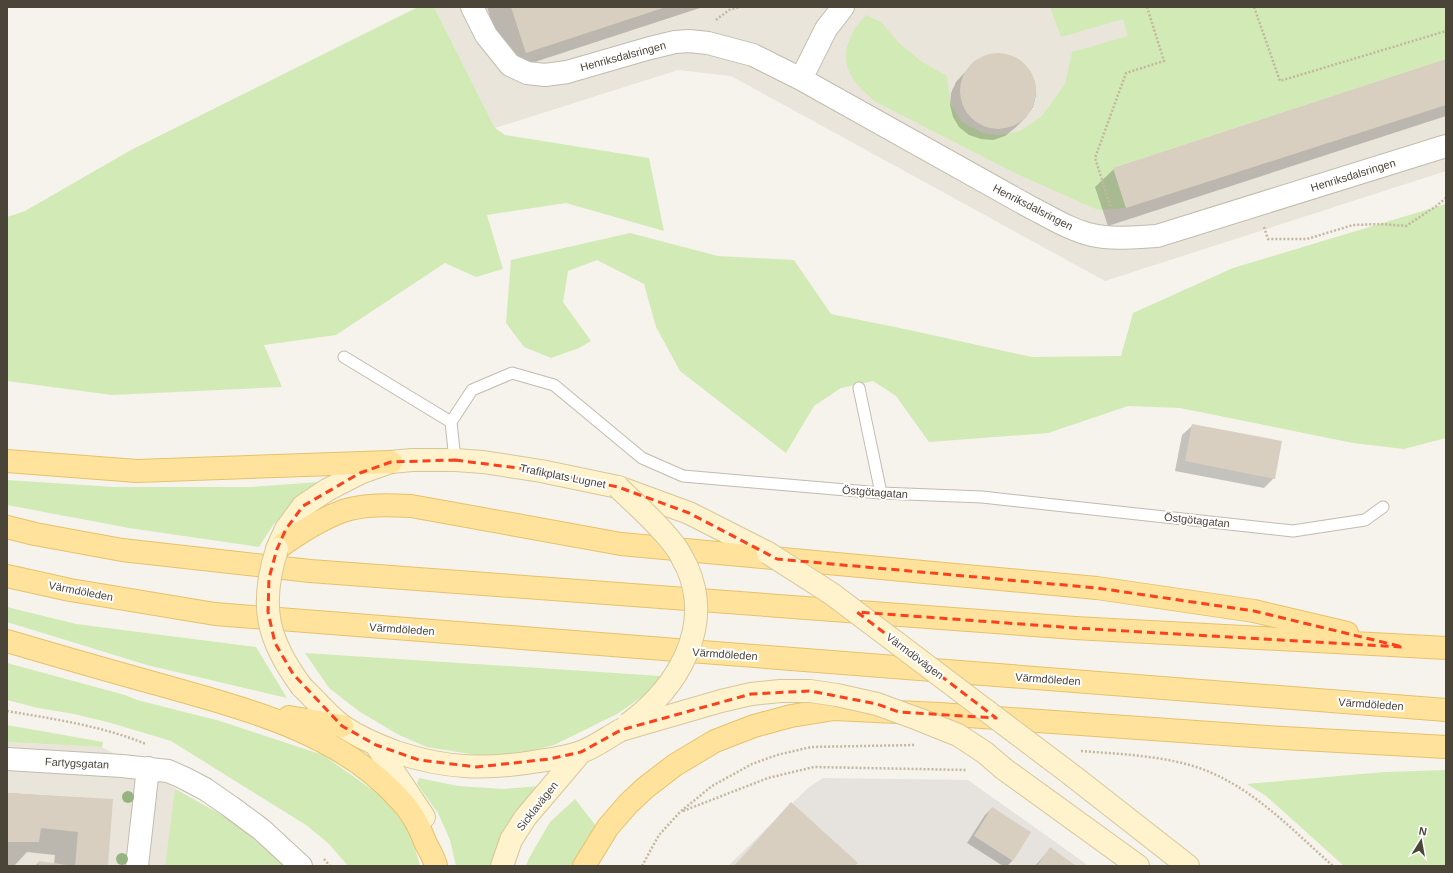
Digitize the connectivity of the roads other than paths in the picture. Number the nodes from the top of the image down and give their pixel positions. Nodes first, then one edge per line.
1 (472, 7) edge
2 (843, 7) edge
3 (801, 79) junction
4 (1446, 146) edge
5 (344, 357) dead end
6 (859, 388) dead end
7 (452, 422) junction
8 (7, 460) edge
9 (455, 460) junction
10 (391, 462) junction
11 (618, 487) junction
12 (881, 493) junction
13 (1383, 508) dead end
14 (7, 527) edge
15 (277, 549) junction
16 (7, 576) edge
17 (7, 641) edge
18 (1403, 647) junction
19 (1446, 648) edge
20 (217, 701) junction
21 (1446, 710) edge
22 (342, 726) junction
23 (621, 730) junction
24 (376, 745) junction
25 (1446, 746) edge
26 (581, 752) junction
27 (7, 760) edge
28 (148, 768) junction
29 (137, 866) edge
30 (301, 866) edge
31 (436, 866) edge
32 (442, 866) edge
33 (502, 866) edge
34 (584, 866) edge
35 (1138, 866) edge
36 (1188, 866) edge

1 - 3 street, Henriksdalsringen
2 - 3 street
3 - 4 street, Henriksdalsringen
5 - 7 lane
6 - 12 lane
7 - 9 lane
7 - 12 lane, Östgötagatan
8 - 10 main road
9 - 10 main road, Trafikplats Lugnet
9 - 11 main road, Trafikplats Lugnet
10 - 15 main road, Trafikplats Lugnet
11 - 23 main road, Trafikplats Lugnet, bridge
11 - 36 main road, Värmdövägen, bridge
12 - 13 lane, Östgötagatan
14 - 18 main road
15 - 18 main road
15 - 22 main road, Trafikplats Lugnet, bridge
16 - 21 main road, Värmdöleden
17 - 20 main road
18 - 19 main road
20 - 22 main road
20 - 31 main road
22 - 24 main road, Trafikplats Lugnet
23 - 26 main road, Trafikplats Lugnet
23 - 35 main road, bridge
24 - 26 main road, Trafikplats Lugnet
24 - 32 main road
25 - 34 main road
26 - 33 main road, Sicklavägen
27 - 28 street, Fartygsgatan
28 - 29 street
28 - 30 street, Fartygsgatan

